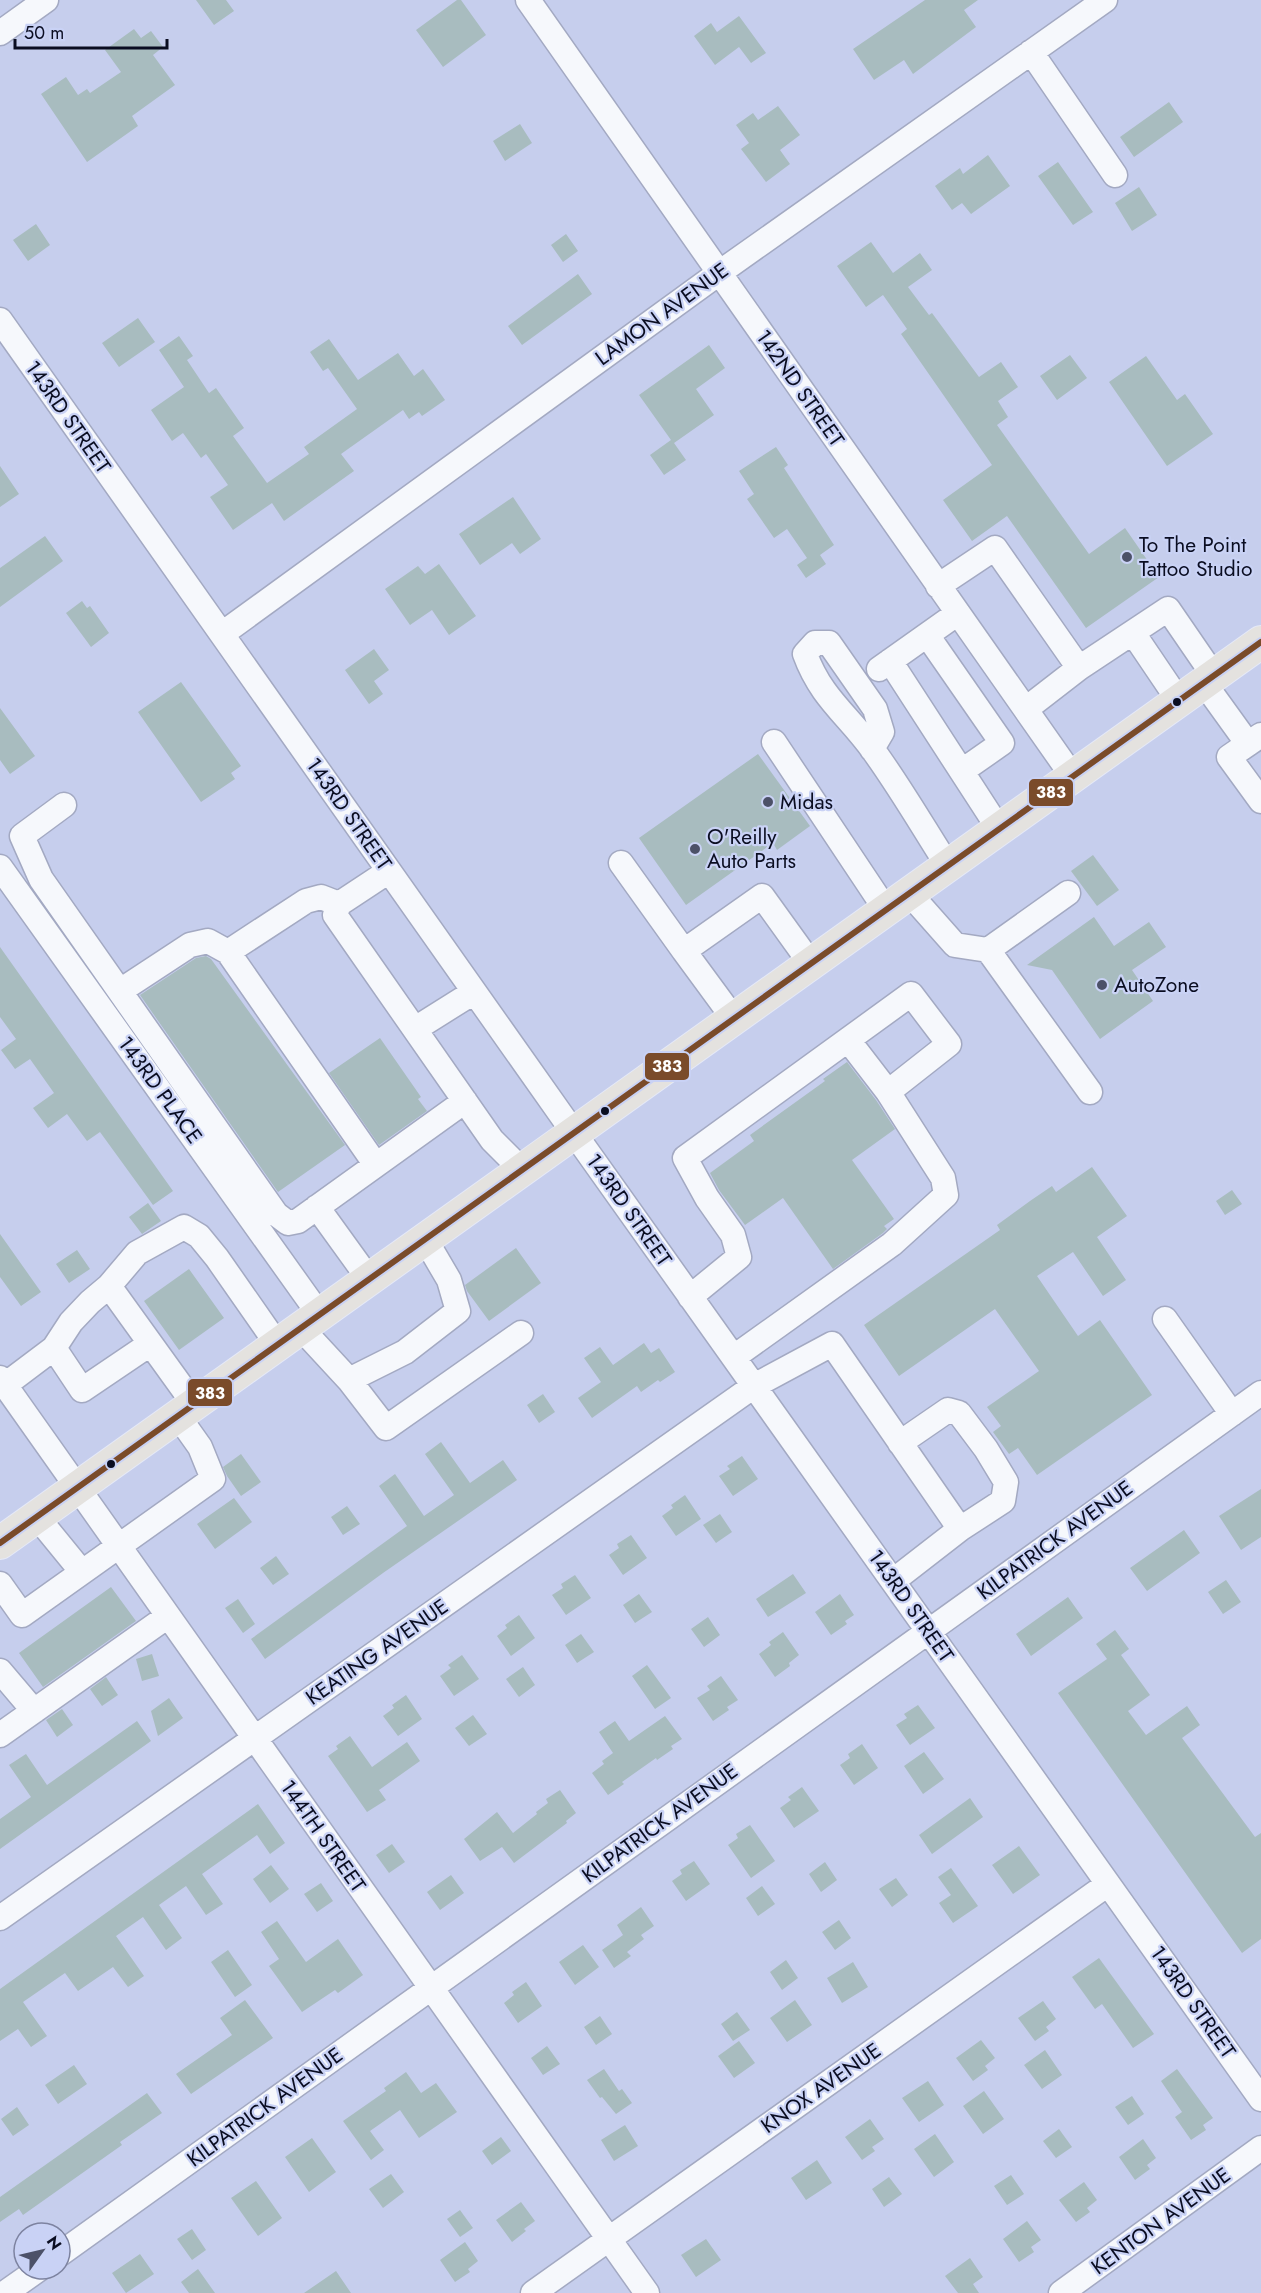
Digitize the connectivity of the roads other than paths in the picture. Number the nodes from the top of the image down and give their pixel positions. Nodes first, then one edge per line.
1 (46, 0) edge
2 (528, 0) edge
3 (1105, 0) edge
4 (0, 33) edge
5 (1031, 52) junction
6 (1115, 175) dead end
7 (719, 273) junction
8 (0, 320) edge
9 (938, 586) junction
10 (957, 613) junction
11 (1133, 633) junction
12 (222, 634) junction
13 (927, 634) junction
14 (1261, 642) edge
15 (1079, 668) junction
16 (1209, 679) junction
17 (1179, 701) junction
18 (1026, 710) junction
19 (1255, 739) edge
20 (774, 742) dead end
21 (872, 749) dead end
22 (962, 771) junction
23 (1073, 777) junction
24 (1261, 801) edge
25 (64, 805) dead end
26 (999, 830) junction
27 (621, 863) dead end
28 (948, 866) junction
29 (0, 867) edge
30 (389, 871) junction
31 (1068, 893) dead end
32 (898, 902) junction
33 (339, 904) junction
34 (988, 950) junction
35 (684, 951) junction
36 (228, 952) junction
37 (811, 964) junction
38 (120, 991) junction
39 (474, 992) junction
40 (734, 1019) junction
41 (415, 1029) junction
42 (848, 1040) junction
43 (888, 1092) junction
44 (1090, 1092) dead end
45 (465, 1101) junction
46 (574, 1133) junction
47 (376, 1165) junction
48 (522, 1170) junction
49 (317, 1207) junction
50 (425, 1239) junction
51 (369, 1279) junction
52 (109, 1286) junction
53 (690, 1297) junction
54 (1165, 1319) dead end
55 (299, 1328) junction
56 (521, 1333) dead end
57 (150, 1344) junction
58 (54, 1348) junction
59 (734, 1357) junction
60 (349, 1380) junction
61 (2, 1382) edge
62 (754, 1386) junction
63 (1261, 1393) edge
64 (186, 1410) junction
65 (1232, 1414) junction
66 (900, 1443) junction
67 (78, 1487) junction
68 (37, 1517) junction
69 (960, 1529) junction
70 (0, 1543) edge
71 (119, 1546) junction
72 (82, 1572) junction
73 (893, 1581) junction
74 (0, 1584) edge
75 (168, 1616) junction
76 (929, 1631) junction
77 (0, 1671) edge
78 (34, 1711) junction
79 (0, 1735) edge
80 (254, 1739) junction
81 (1108, 1884) junction
82 (0, 1918) edge
83 (430, 1989) junction
84 (1261, 2099) edge
85 (1261, 2148) edge
86 (608, 2239) junction
87 (72, 2245) edge
88 (22, 2281) edge
89 (5, 2293) edge
90 (533, 2293) edge
91 (646, 2293) edge
92 (1061, 2293) edge

1 - 4 street
2 - 7 street, 142ND STREET
3 - 5 street, LAMON AVENUE
5 - 6 street
5 - 7 street, LAMON AVENUE
7 - 9 street, 142ND STREET
7 - 12 street, LAMON AVENUE
8 - 12 street, 143RD STREET
9 - 10 street, 142ND STREET
9 - 15 street
10 - 13 street
10 - 18 street, 142ND STREET
11 - 15 street
11 - 16 street
11 - 17 street
12 - 30 street, 143RD STREET
13 - 22 street
13 - 22 street
14 - 16 main road
15 - 18 street
16 - 17 main road
16 - 19 street
17 - 23 main road
18 - 23 street, 142ND STREET
19 - 24 street
20 - 32 street
21 - 28 street
22 - 26 street
23 - 26 main road
25 - 38 street
26 - 28 main road
27 - 35 street
28 - 32 main road
29 - 55 street, 143RD PLACE
30 - 33 street
30 - 39 street, 143RD STREET
31 - 34 street
32 - 34 street
32 - 37 main road
33 - 36 street
33 - 41 street
34 - 44 street
35 - 37 street
35 - 40 street
36 - 38 street
36 - 47 street
37 - 40 main road
38 - 49 street
39 - 41 street
39 - 46 street, 143RD STREET
40 - 46 main road
41 - 45 street
42 - 43 street
42 - 43 street
42 - 53 street
43 - 59 street
45 - 47 street
45 - 48 street
46 - 48 main road
46 - 53 street, 143RD STREET
47 - 49 street
48 - 50 main road
49 - 51 street
50 - 51 main road
50 - 60 street
51 - 55 main road
52 - 55 street
52 - 57 street
52 - 58 street
53 - 59 street, 143RD STREET
54 - 65 street
55 - 60 street
55 - 64 main road
56 - 60 street
57 - 58 street
57 - 64 street
58 - 61 street
59 - 62 street, 143RD STREET
61 - 67 street, 144TH STREET
62 - 66 street, KEATING AVENUE
62 - 73 street, 143RD STREET
62 - 80 street, KEATING AVENUE
63 - 65 street, KILPATRICK AVENUE
64 - 67 main road
64 - 71 street
65 - 76 street, KILPATRICK AVENUE
66 - 69 street
66 - 69 street
67 - 68 main road
67 - 71 street, 144TH STREET
68 - 70 main road
68 - 72 street
69 - 73 street
71 - 72 street
71 - 75 street, 144TH STREET
72 - 74 street
73 - 76 street, 143RD STREET
75 - 78 street
75 - 80 street, 144TH STREET
76 - 81 street, 143RD STREET
76 - 83 street, KILPATRICK AVENUE
77 - 78 street
78 - 79 street
80 - 82 street, KEATING AVENUE
80 - 83 street, 144TH STREET
81 - 84 street, 143RD STREET
81 - 86 street, KNOX AVENUE
83 - 86 street, 144TH STREET
83 - 87 street, KILPATRICK AVENUE
85 - 92 street, KENTON AVENUE
86 - 90 street, KNOX AVENUE
86 - 91 street, 144TH STREET
88 - 89 street

